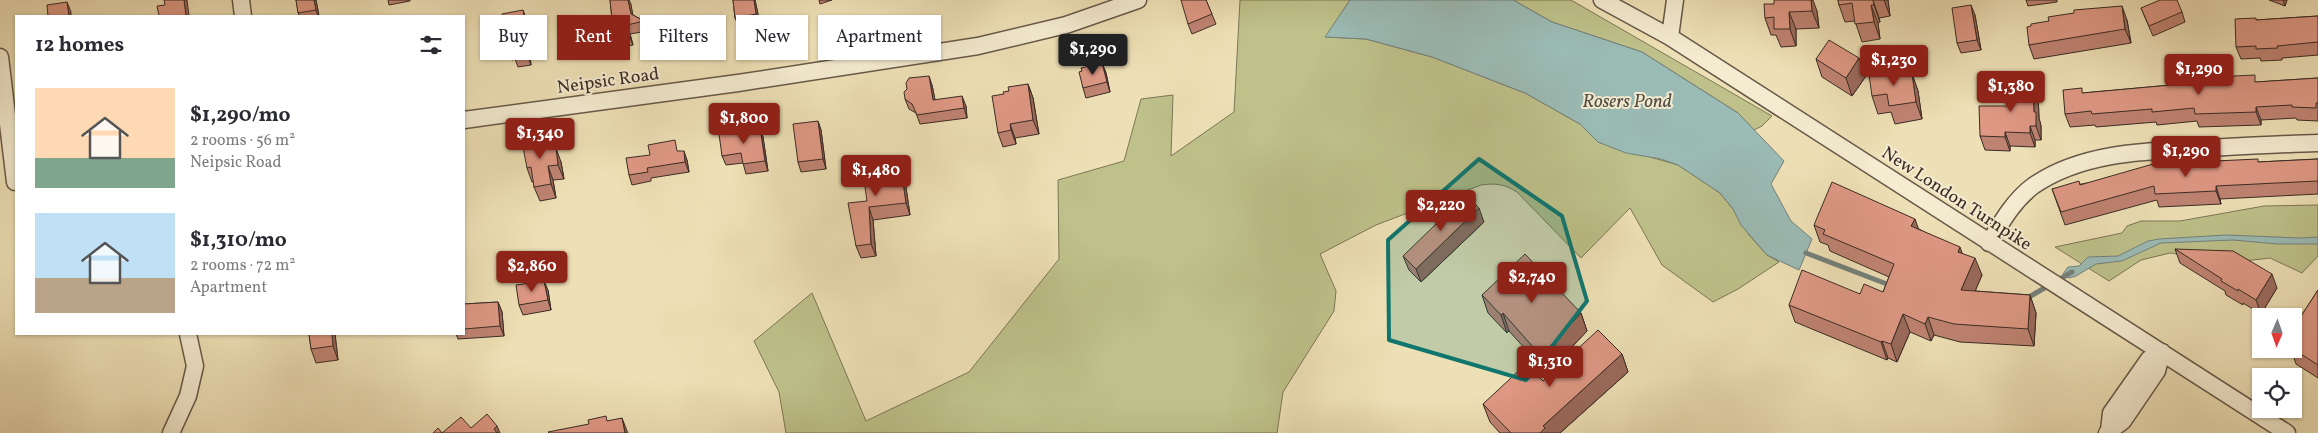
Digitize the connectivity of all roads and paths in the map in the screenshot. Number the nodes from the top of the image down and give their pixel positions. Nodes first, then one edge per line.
1 (241, 0) edge
2 (1138, 0) edge
3 (1602, 0) edge
4 (1675, 0) edge
5 (243, 15) edge
6 (1670, 37) junction
7 (0, 57) edge
8 (465, 120) edge
9 (2318, 143) edge
10 (11, 183) edge
11 (1990, 243) junction
12 (188, 335) edge
13 (2162, 352) junction
14 (2108, 432) edge
15 (171, 433) edge
16 (2287, 433) edge

1 - 5 street
2 - 8 street, Neipsic Road
3 - 6 street, New London Turnpike
4 - 6 street
6 - 11 street, New London Turnpike
7 - 10 street
9 - 11 street
11 - 13 street, New London Turnpike
12 - 15 street
13 - 14 street
13 - 16 street, New London Turnpike

